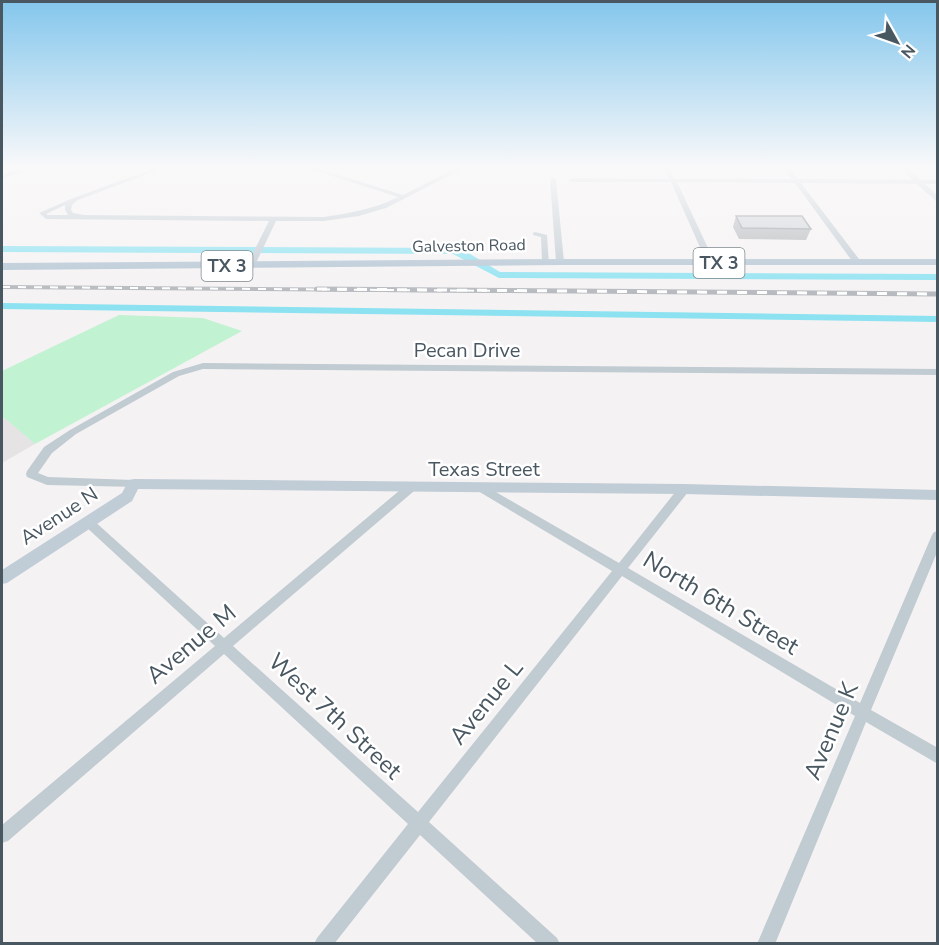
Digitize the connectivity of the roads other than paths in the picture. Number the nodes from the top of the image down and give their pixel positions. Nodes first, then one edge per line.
1 (47, 210) edge
2 (68, 210) edge
3 (373, 210) edge
4 (556, 210) edge
5 (686, 210) edge
6 (818, 210) edge
7 (84, 217) junction
8 (274, 218) junction
9 (535, 234) dead end
10 (253, 260) junction
11 (546, 262) junction
12 (560, 262) junction
13 (938, 262) edge
14 (711, 263) junction
15 (858, 263) junction
16 (2, 267) edge
17 (938, 372) edge
18 (31, 474) joint
19 (134, 484) junction
20 (410, 488) junction
21 (482, 488) junction
22 (684, 489) junction
23 (938, 495) edge
24 (88, 522) junction
25 (938, 535) edge
26 (620, 570) junction
27 (2, 578) edge
28 (225, 645) junction
29 (863, 713) junction
30 (938, 757) edge
31 (418, 823) junction
32 (2, 835) edge
33 (322, 944) edge
34 (551, 944) edge
35 (766, 944) edge

1 - 7 street
2 - 7 street
3 - 8 street
4 - 12 street
5 - 14 street
6 - 15 street
7 - 8 street
8 - 10 street
9 - 11 street
10 - 11 main road, Galveston Road / TX 3
10 - 16 main road, Galveston Road / TX 3
11 - 12 main road, Galveston Road / TX 3
12 - 14 main road, Galveston Road / TX 3
13 - 15 main road, Galveston Road / TX 3
14 - 15 main road, Galveston Road / TX 3
17 - 18 street, Pecan Drive
18 - 19 street, Texas Street
19 - 20 street, Texas Street
19 - 24 street, Avenue N
20 - 21 street, Texas Street
20 - 28 street, Avenue M
21 - 22 street, Texas Street
21 - 26 street, North 6th Street
22 - 23 street, Texas Street
22 - 26 street, Avenue L
24 - 27 street, Avenue N
24 - 28 street, West 7th Street
25 - 29 street, Avenue K
26 - 29 street, North 6th Street
26 - 31 street, Avenue L
28 - 31 street, West 7th Street
28 - 32 street, Avenue M
29 - 30 street, North 6th Street
29 - 35 street, Avenue K
31 - 33 street, Avenue L
31 - 34 street, West 7th Street

